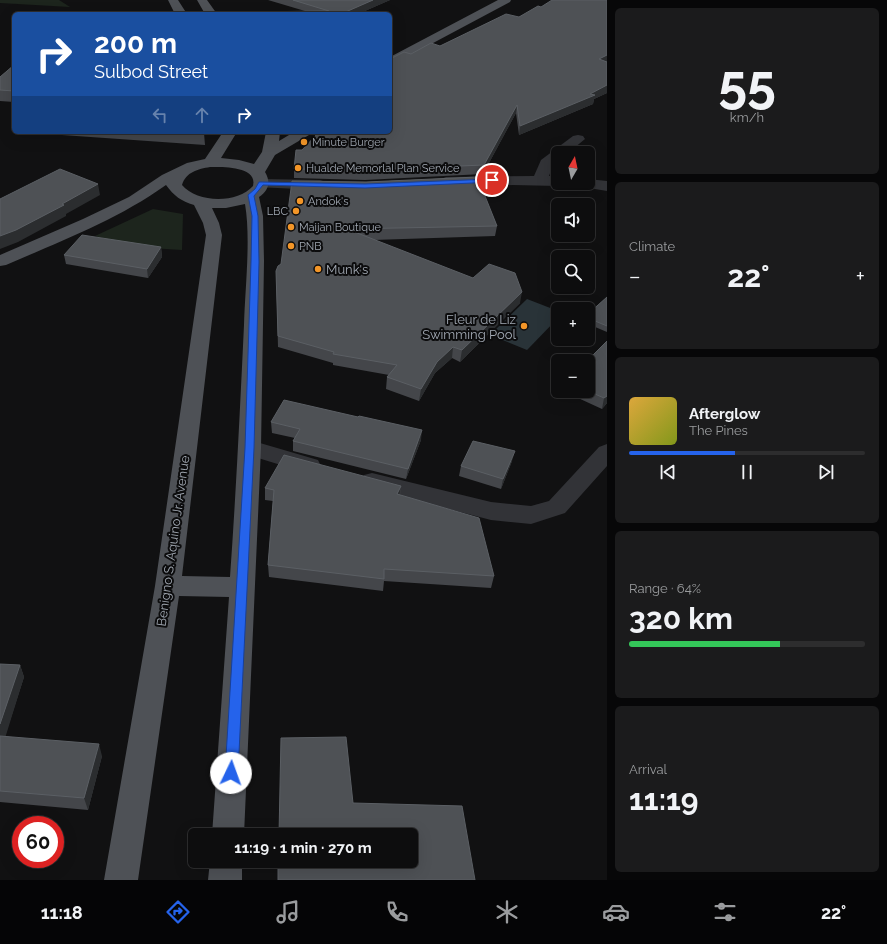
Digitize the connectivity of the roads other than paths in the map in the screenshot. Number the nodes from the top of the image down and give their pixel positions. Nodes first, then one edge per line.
1 (173, 0) edge
2 (202, 0) edge
3 (506, 0) edge
4 (180, 12) edge
5 (210, 12) edge
6 (392, 61) edge
7 (229, 134) edge
8 (274, 134) edge
9 (300, 134) edge
10 (578, 139) dead end
11 (568, 146) edge
12 (269, 152) junction
13 (551, 159) edge
14 (210, 162) junction
15 (182, 172) junction
16 (540, 180) junction
17 (551, 181) edge
18 (428, 183) edge
19 (256, 184) junction
20 (595, 185) edge
21 (336, 186) edge
22 (607, 186) edge
23 (135, 200) junction
24 (193, 200) junction
25 (0, 261) edge
26 (250, 448) junction
27 (607, 452) edge
28 (328, 470) edge
29 (351, 476) edge
30 (168, 586) junction
31 (242, 587) junction
32 (228, 828) edge
33 (226, 868) edge
34 (121, 880) edge
35 (225, 880) edge

1 - 4 main road
2 - 5 main road
3 - 6 main road
7 - 14 main road
8 - 12 main road
9 - 12 main road
10 - 11 street
12 - 19 main road
13 - 16 street
14 - 15 main road
14 - 19 main road
15 - 23 main road
15 - 24 main road, Benigno S. Aquino Jr. Avenue
16 - 17 street
16 - 18 street
19 - 21 street
19 - 24 main road
19 - 26 main road
20 - 22 street
23 - 24 main road
23 - 25 main road
24 - 30 main road, Benigno S. Aquino Jr. Avenue
26 - 28 street
26 - 31 main road
27 - 29 street
30 - 31 main road
30 - 34 main road, Benigno S. Aquino Jr. Avenue
31 - 32 main road
33 - 35 main road

